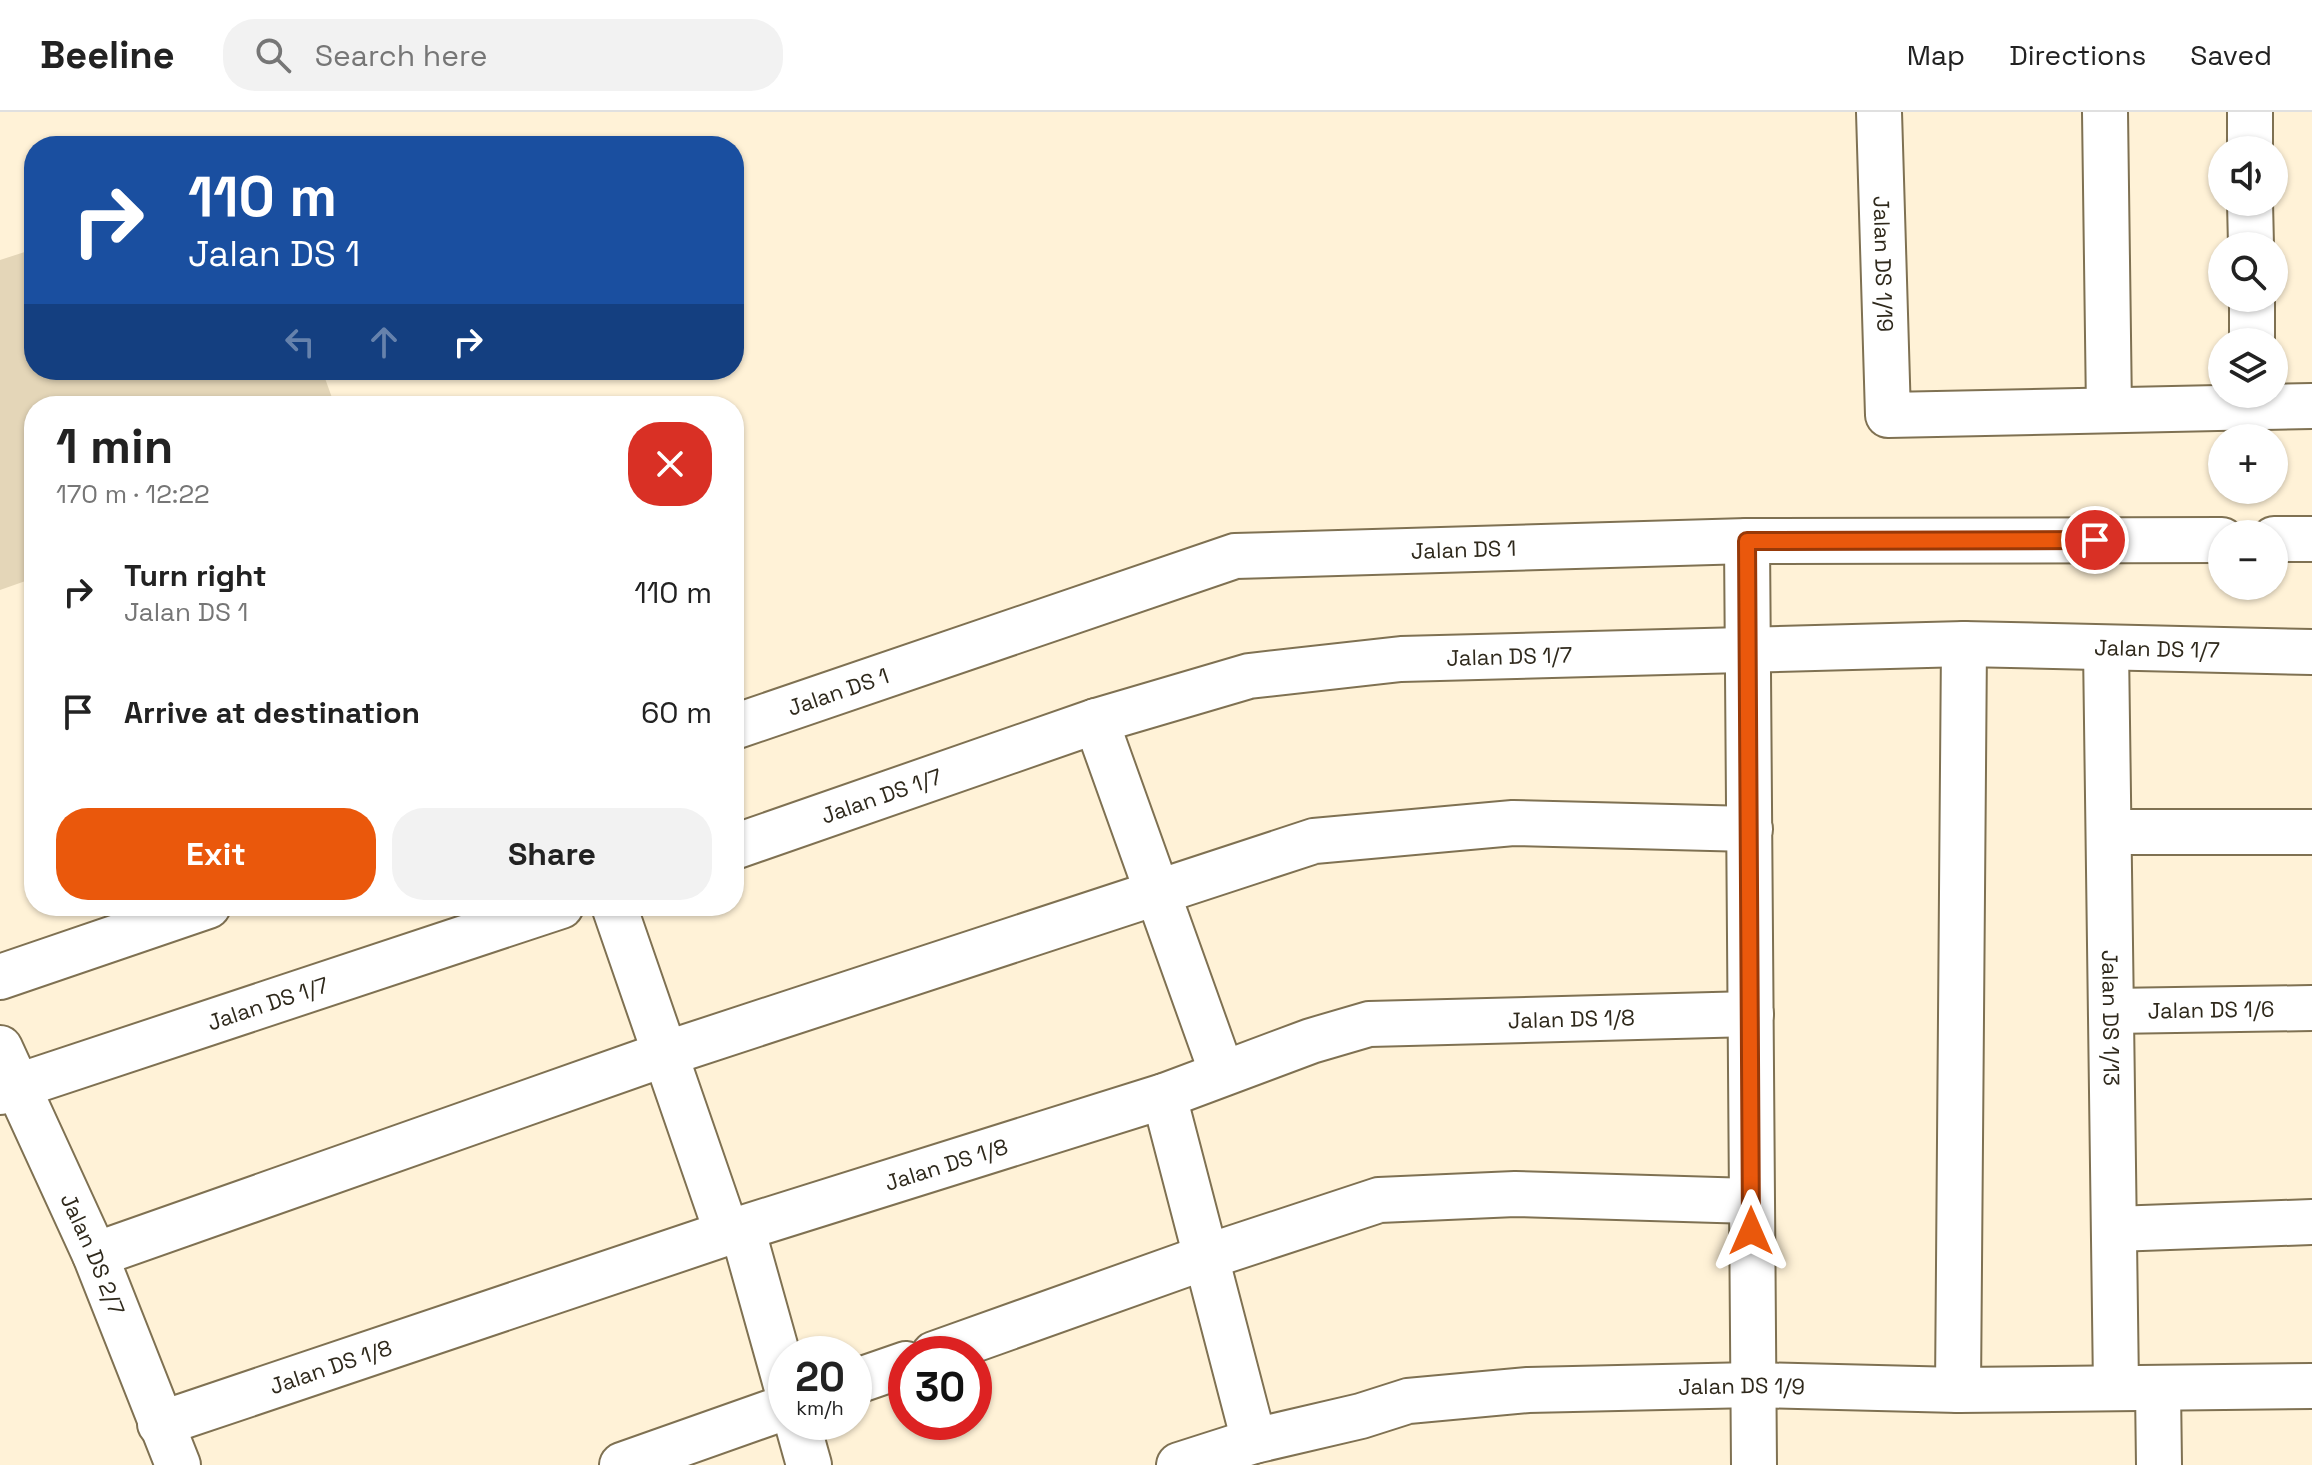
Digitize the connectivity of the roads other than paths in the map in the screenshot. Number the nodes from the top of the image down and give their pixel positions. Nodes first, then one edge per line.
1 (1879, 112) edge
2 (2105, 112) edge
3 (2250, 112) edge
4 (2250, 136) edge
5 (2208, 403) edge
6 (2288, 404) edge
7 (2312, 406) edge
8 (2109, 410) junction
9 (2288, 539) edge
10 (2312, 539) edge
11 (2208, 540) edge
12 (1747, 541) junction
13 (1964, 644) junction
14 (2106, 648) junction
15 (1748, 649) junction
16 (2312, 652) edge
17 (1096, 721) junction
18 (744, 724) edge
19 (1750, 829) junction
20 (2109, 832) junction
21 (2312, 832) edge
22 (744, 844) edge
23 (1157, 893) junction
24 (179, 916) edge
25 (531, 916) edge
26 (617, 916) edge
27 (0, 977) edge
28 (2312, 1008) edge
29 (2111, 1011) junction
30 (1751, 1014) junction
31 (0, 1048) edge
32 (665, 1054) junction
33 (1222, 1073) junction
34 (10, 1089) edge
35 (1164, 1096) junction
36 (1751, 1201) junction
37 (2312, 1222) edge
38 (2114, 1229) junction
39 (734, 1230) junction
40 (95, 1255) junction
41 (1206, 1257) junction
42 (770, 1336) edge
43 (984, 1336) edge
44 (1753, 1385) junction
45 (2312, 1386) edge
46 (2137, 1388) junction
47 (1958, 1390) junction
48 (768, 1413) edge
49 (160, 1424) junction
50 (802, 1440) edge
51 (1254, 1441) junction
52 (178, 1465) edge
53 (622, 1465) edge
54 (809, 1465) edge
55 (1179, 1465) edge
56 (1754, 1465) edge
57 (2159, 1465) edge

1 - 8 street, Jalan DS 1/19
2 - 8 street
3 - 4 street
5 - 8 street
6 - 7 street
9 - 10 street
11 - 12 street, Jalan DS 1
12 - 15 street
12 - 18 street, Jalan DS 1
13 - 14 street, Jalan DS 1/7
13 - 15 street, Jalan DS 1/7
13 - 47 street
14 - 16 street, Jalan DS 1/7
14 - 20 street, Jalan DS 1/13
15 - 17 street, Jalan DS 1/7
15 - 19 street
17 - 22 street, Jalan DS 1/7
17 - 23 street
19 - 23 street
19 - 30 street
20 - 21 street
20 - 29 street, Jalan DS 1/13
23 - 32 street
23 - 33 street
24 - 27 street
25 - 34 street, Jalan DS 1/7
26 - 32 street
28 - 29 street, Jalan DS 1/6
29 - 38 street, Jalan DS 1/13
30 - 33 street, Jalan DS 1/8
30 - 36 street
31 - 34 street, Jalan DS 2/7
32 - 39 street
32 - 40 street
33 - 35 street, Jalan DS 1/8
34 - 40 street, Jalan DS 2/7
35 - 39 street, Jalan DS 1/8
35 - 41 street
36 - 41 street
36 - 44 street
37 - 38 street
38 - 46 street, Jalan DS 1/13
39 - 42 street
39 - 49 street, Jalan DS 1/8
40 - 49 street, Jalan DS 2/7
41 - 43 street
41 - 51 street
44 - 47 street, Jalan DS 1/9
44 - 51 street, Jalan DS 1/9
44 - 56 street
45 - 46 street, Jalan DS 1/9
46 - 47 street, Jalan DS 1/9
46 - 57 street, Jalan DS 1/13
48 - 53 street
49 - 52 street, Jalan DS 2/7
50 - 54 street
51 - 55 street, Jalan DS 1/9

